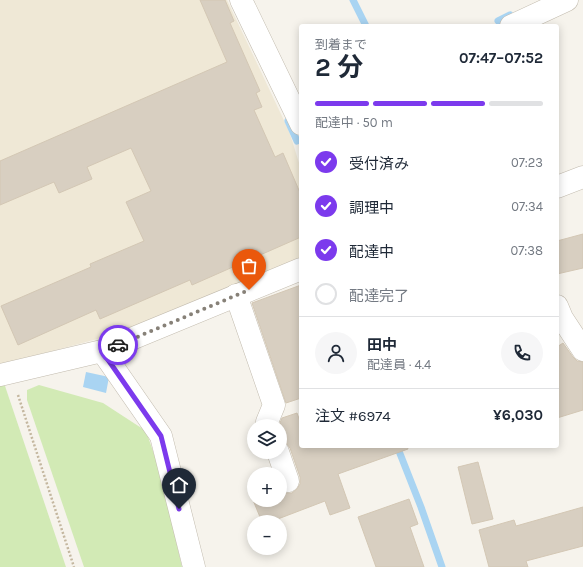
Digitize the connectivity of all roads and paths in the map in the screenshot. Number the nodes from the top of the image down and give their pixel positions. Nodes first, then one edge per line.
1 (241, 0) edge
2 (567, 0) edge
3 (515, 24) edge
4 (299, 120) edge
5 (583, 177) edge
6 (559, 186) edge
7 (299, 270) edge
8 (236, 296) junction
9 (559, 314) edge
10 (583, 350) edge
11 (102, 351) junction
12 (5, 374) edge
13 (268, 419) edge
14 (280, 459) edge
15 (288, 481) dead end
16 (74, 567) edge
17 (194, 567) edge

1 - 4 street
2 - 3 street
5 - 6 street
7 - 8 street
8 - 11 street
8 - 13 street
9 - 10 street
11 - 12 street
11 - 17 street
12 - 16 path
14 - 15 street

